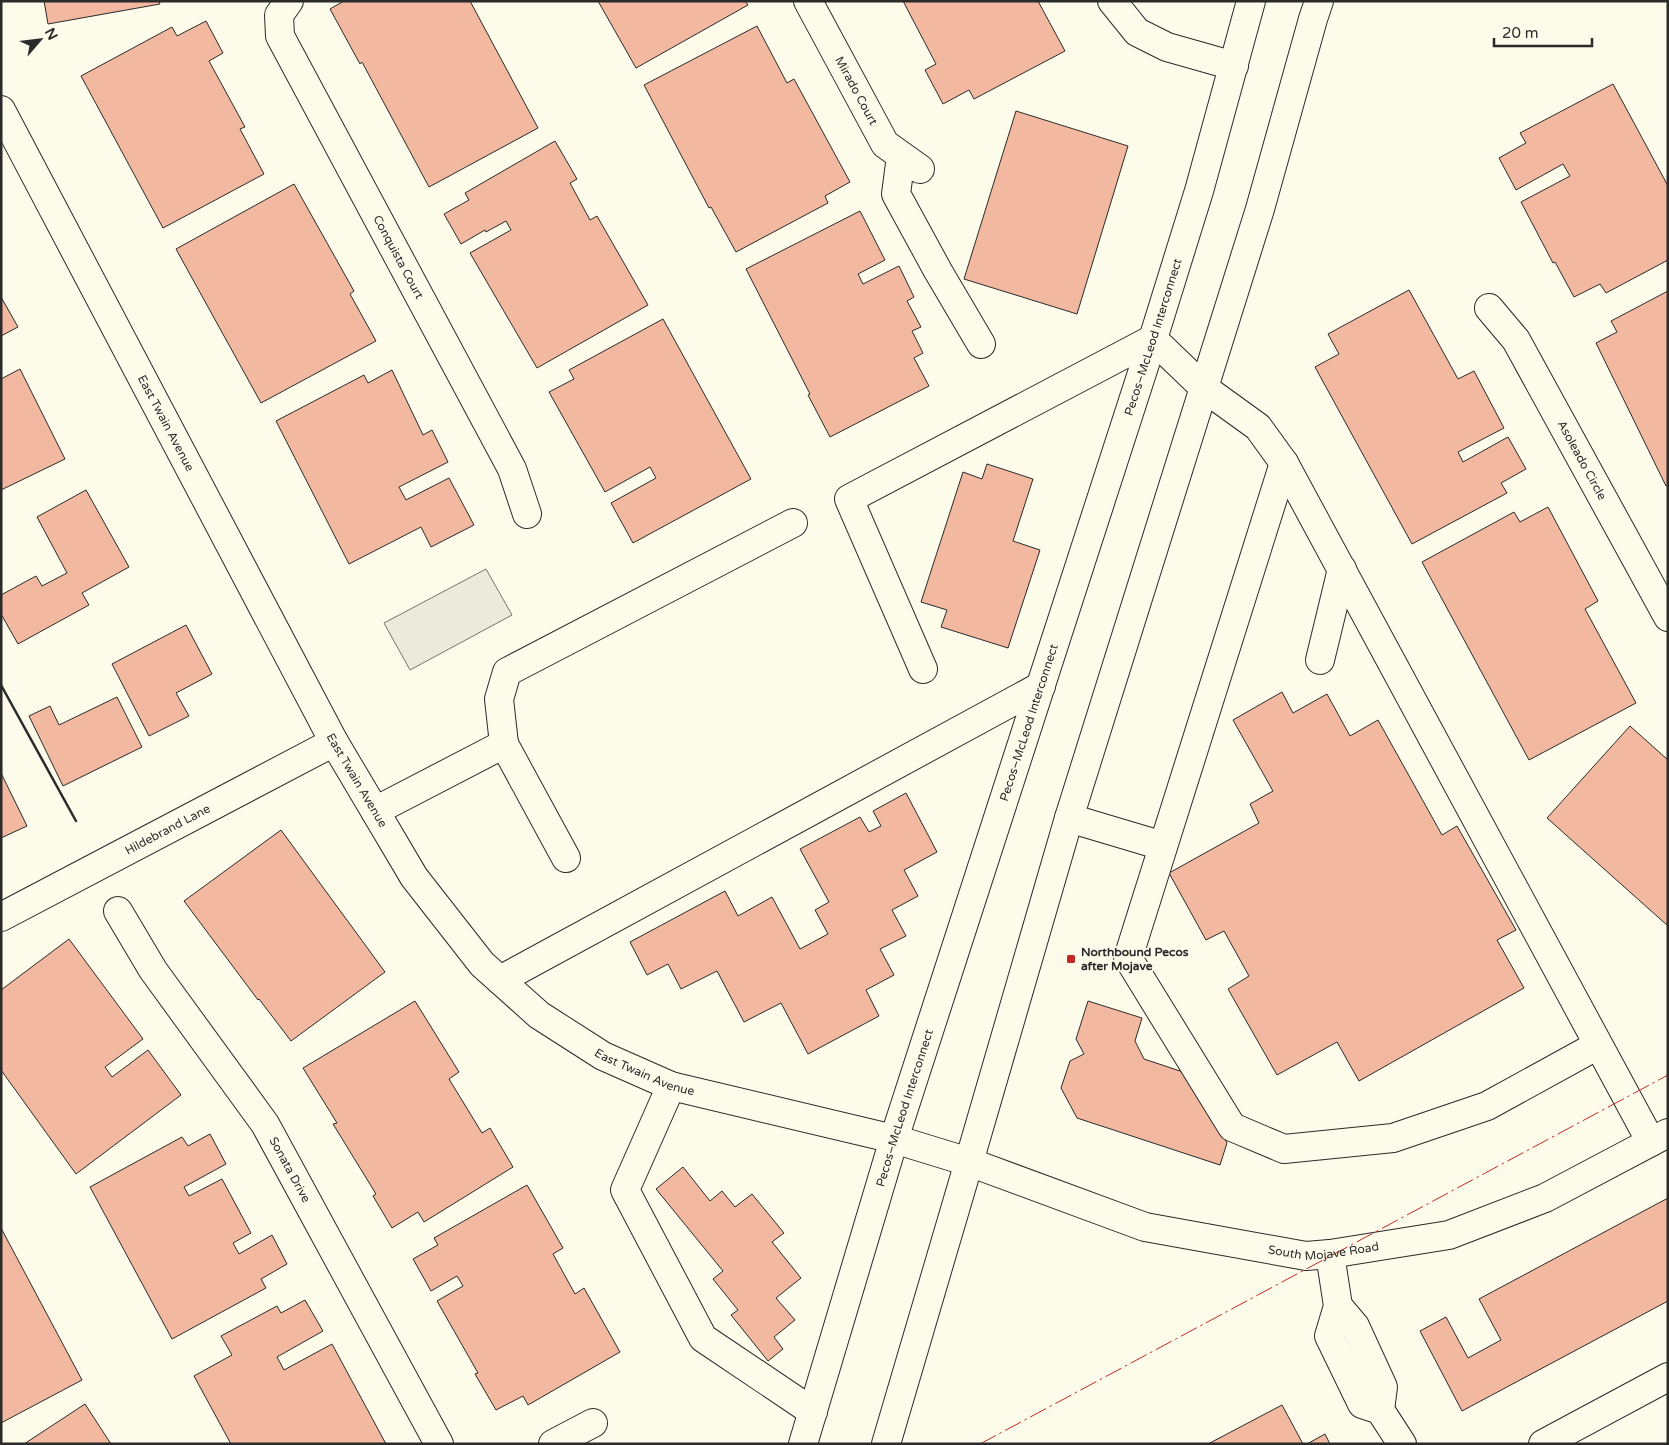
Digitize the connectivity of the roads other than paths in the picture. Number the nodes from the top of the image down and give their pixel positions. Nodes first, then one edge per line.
1 (289, 1) edge
2 (808, 1) edge
3 (1112, 1) edge
4 (1251, 1) edge
5 (1319, 1) edge
6 (1234, 66) junction
7 (1, 110) edge
8 (1489, 308) dead end
9 (1153, 339) junction
10 (981, 344) dead end
11 (1204, 388) junction
12 (1284, 462) junction
13 (527, 514) dead end
14 (793, 523) dead end
15 (1342, 569) junction
16 (1668, 617) edge
17 (1320, 660) dead end
18 (923, 669) dead end
19 (1041, 686) junction
20 (334, 742) junction
21 (504, 744) junction
22 (374, 811) junction
23 (1069, 818) junction
24 (1163, 846) junction
25 (566, 858) dead end
26 (118, 911) dead end
27 (1, 917) edge
28 (500, 980) junction
29 (1598, 1045) junction
30 (672, 1086) junction
31 (1659, 1138) edge
32 (894, 1140) junction
33 (970, 1162) junction
34 (1330, 1254) junction
35 (1668, 1377) edge
36 (813, 1412) junction
37 (593, 1423) dead end
38 (439, 1444) edge
39 (553, 1444) edge
40 (804, 1444) edge
41 (886, 1444) edge
42 (1402, 1444) edge
43 (1542, 1444) edge

1 - 13 street, Conquista Court
2 - 10 street, Mirado Court
3 - 6 street
4 - 6 street, Pecos–McLeod Interconnect
5 - 11 street
6 - 9 street, Pecos–McLeod Interconnect
7 - 20 street, East Twain Avenue
8 - 16 street, Asoleado Circle
9 - 11 street
9 - 18 street
9 - 19 street, Pecos–McLeod Interconnect
11 - 12 street
11 - 23 street
12 - 15 street
12 - 24 street
14 - 21 street
15 - 17 street
15 - 29 street
19 - 28 street
19 - 32 street, Pecos–McLeod Interconnect
20 - 22 street, East Twain Avenue
20 - 27 street, Hildebrand Lane
21 - 22 street
21 - 25 street
22 - 28 street, East Twain Avenue
23 - 24 street
23 - 33 street
24 - 29 street
26 - 38 street, Sonata Drive
28 - 30 street, East Twain Avenue
29 - 31 street
30 - 32 street, East Twain Avenue
30 - 36 street
31 - 34 street, South Mojave Road
32 - 33 street, East Twain Avenue
32 - 36 street, Pecos–McLeod Interconnect
33 - 34 street, South Mojave Road
33 - 41 street
34 - 42 street
35 - 43 street
36 - 40 street, Pecos–McLeod Interconnect
37 - 39 street

